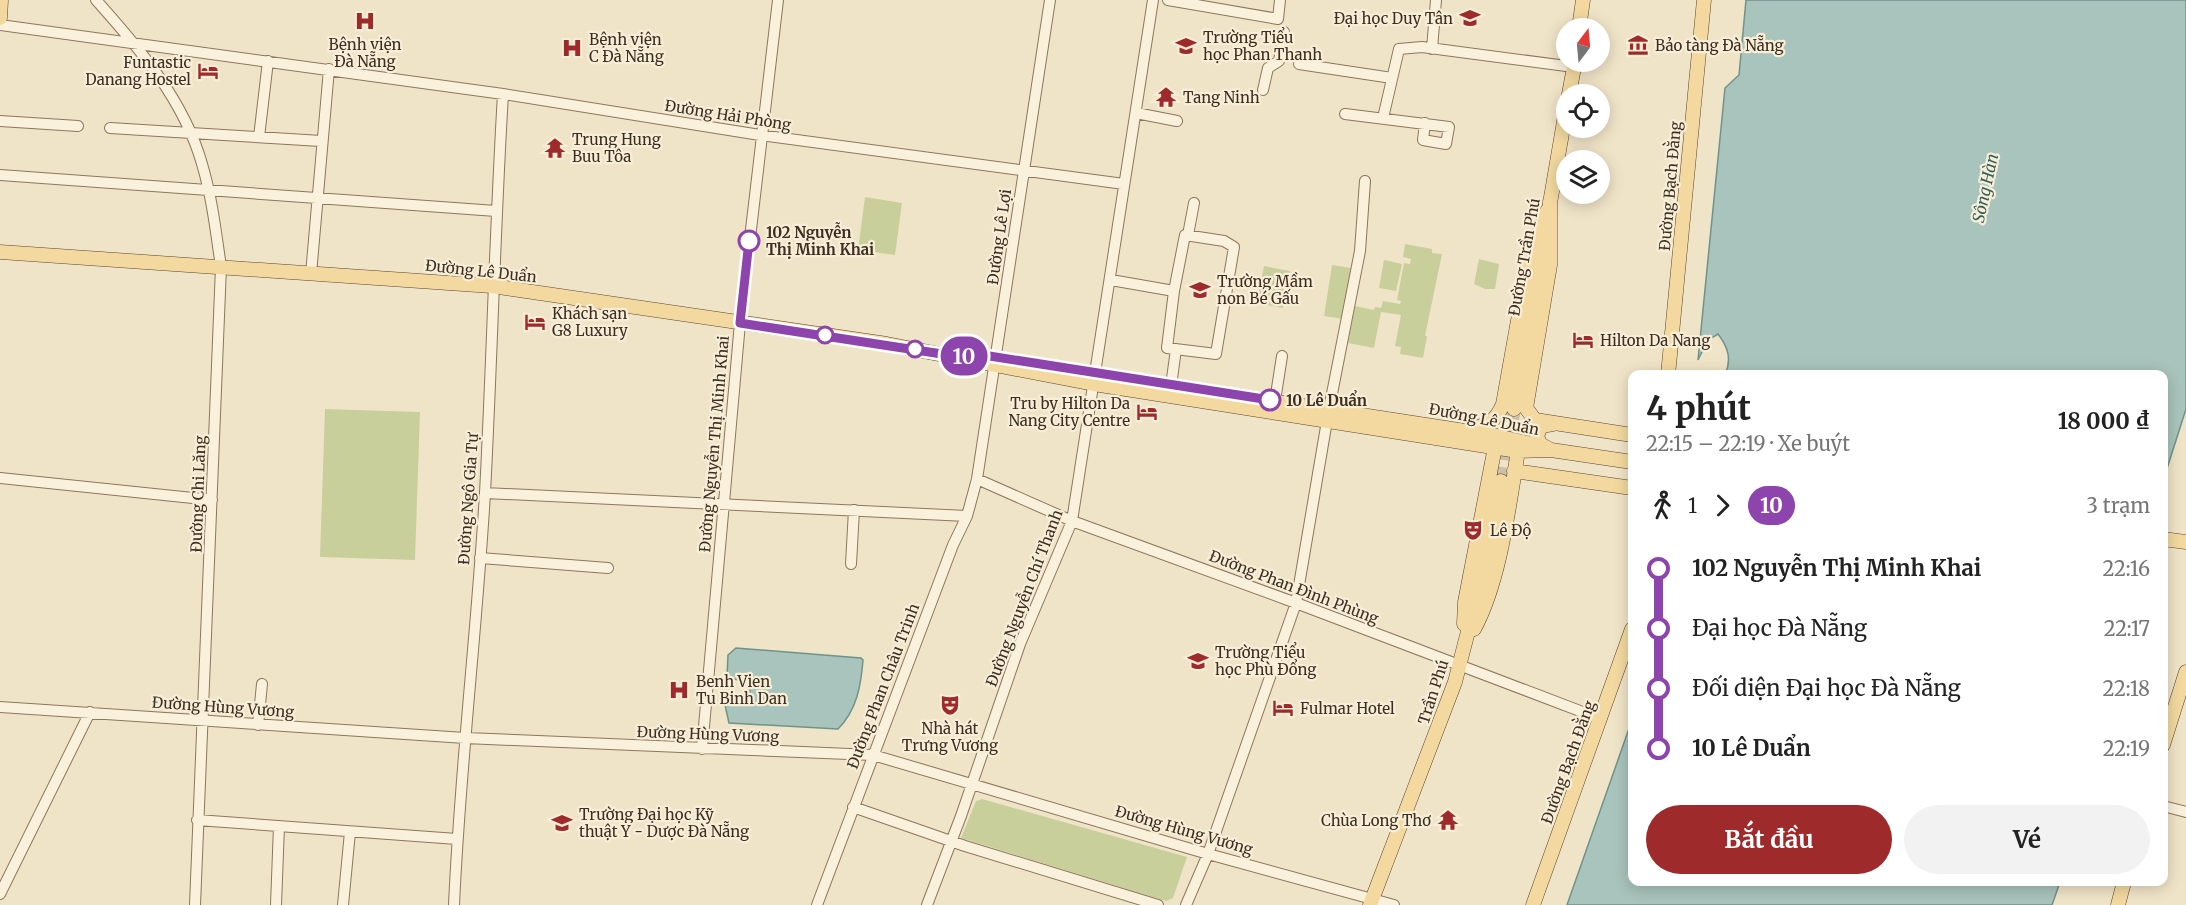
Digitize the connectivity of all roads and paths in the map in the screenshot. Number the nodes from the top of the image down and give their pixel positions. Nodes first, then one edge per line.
1 (1, 0) edge
2 (96, 0) edge
3 (778, 0) edge
4 (1050, 0) edge
5 (1153, 0) edge
6 (1168, 0) edge
7 (1280, 0) edge
8 (1436, 0) edge
9 (1583, 0) edge
10 (1704, 0) edge
11 (0, 18) edge
12 (1580, 18) edge
13 (0, 25) edge
14 (1284, 32) dead end
15 (134, 42) junction
16 (1432, 49) junction
17 (268, 61) junction
18 (1556, 62) edge
19 (1299, 64) dead end
20 (329, 69) junction
21 (1392, 78) junction
22 (1263, 90) dead end
23 (503, 94) junction
24 (1136, 113) junction
25 (1345, 114) dead end
26 (1383, 118) junction
27 (0, 121) edge
28 (1177, 121) dead end
29 (1425, 123) dead end
30 (78, 126) dead end
31 (110, 128) dead end
32 (190, 134) junction
33 (760, 135) junction
34 (260, 137) junction
35 (1561, 138) edge
36 (321, 141) junction
37 (1024, 170) junction
38 (0, 175) edge
39 (1365, 181) dead end
40 (1124, 184) junction
41 (207, 192) junction
42 (318, 200) junction
43 (1550, 201) junction
44 (1194, 203) dead end
45 (496, 211) junction
46 (1186, 235) junction
47 (0, 252) edge
48 (221, 267) junction
49 (311, 274) junction
50 (1111, 280) junction
51 (492, 286) junction
52 (1174, 291) junction
53 (740, 323) junction
54 (1176, 349) junction
55 (1282, 356) dead end
56 (996, 362) junction
57 (1668, 370) edge
58 (1095, 379) junction
59 (1171, 386) junction
60 (1275, 401) junction
61 (1514, 409) tunnel mouth
62 (1328, 415) junction
63 (1563, 426) junction
64 (1628, 434) edge
65 (1465, 436) junction
66 (1495, 447) junction
67 (1551, 450) junction
68 (1518, 451) junction
69 (1628, 461) edge
70 (1514, 471) junction
71 (1496, 476) junction
72 (0, 478) edge
73 (977, 479) junction
74 (1628, 487) edge
75 (484, 494) junction
76 (212, 500) junction
77 (723, 504) junction
78 (854, 510) junction
79 (967, 516) junction
80 (1072, 521) junction
81 (2168, 540) edge
82 (2186, 542) edge
83 (480, 558) junction
84 (851, 564) dead end
85 (608, 568) dead end
86 (1296, 603) junction
87 (1628, 641) edge
88 (1464, 647) junction
89 (1459, 667) junction
90 (2186, 672) edge
91 (262, 684) dead end
92 (0, 707) edge
93 (90, 712) junction
94 (1601, 719) junction
95 (204, 722) junction
96 (258, 725) junction
97 (2168, 729) edge
98 (465, 738) junction
99 (702, 749) junction
100 (873, 755) junction
101 (973, 784) junction
102 (852, 807) junction
103 (2168, 807) edge
104 (2186, 812) edge
105 (197, 820) junction
106 (279, 826) junction
107 (350, 832) junction
108 (457, 839) junction
109 (952, 841) junction
110 (1208, 854) junction
111 (2123, 886) edge
112 (0, 894) edge
113 (1372, 902) edge
114 (195, 905) edge
115 (276, 905) edge
116 (343, 905) edge
117 (454, 905) edge
118 (817, 905) edge
119 (927, 905) edge
120 (1158, 905) edge
121 (1186, 905) edge
122 (1394, 905) edge
123 (1533, 905) edge
124 (2118, 905) edge

1 - 11 main road
2 - 15 street, Đường Chi Lăng
3 - 33 street, Đường Nguyễn Thị Minh Khai
4 - 37 street, Đường Lê Lợi
5 - 24 street, Đường Nguyễn Chí Thanh
6 - 7 street
8 - 16 street
9 - 12 main road
10 - 57 main road, Đường Bạch Đằng
13 - 15 street, Đường Hải Phòng
14 - 22 street
15 - 17 street, Đường Hải Phòng
15 - 32 street, Đường Chi Lăng
16 - 18 street
16 - 21 street
17 - 20 street, Đường Hải Phòng
17 - 34 street
19 - 21 street
20 - 23 street, Đường Hải Phòng
20 - 36 street
21 - 26 street
23 - 33 street, Đường Hải Phòng
23 - 45 street, Đường Ngô Gia Tự
24 - 28 street
24 - 40 street, Đường Nguyễn Chí Thanh
25 - 26 street
26 - 29 street
27 - 30 street
31 - 32 street
32 - 34 street
32 - 41 street, Đường Chi Lăng
33 - 37 street, Đường Hải Phòng
33 - 53 street, Đường Nguyễn Thị Minh Khai
34 - 36 street
35 - 43 main road, Đường Trần Phú
36 - 42 street
37 - 40 street, Đường Hải Phòng
37 - 56 street, Đường Lê Lợi
38 - 41 street
39 - 62 street
40 - 50 street, Đường Nguyễn Chí Thanh
41 - 42 street
41 - 48 street, Đường Chi Lăng
42 - 45 street
42 - 49 street
43 - 61 main road, Đường Trần Phú
43 - 63 main road
43 - 65 main road
44 - 46 street
45 - 51 street, Đường Ngô Gia Tự
46 - 52 street
46 - 54 street
47 - 48 main road, Đường Lê Duẩn
48 - 49 main road, Đường Lê Duẩn
48 - 76 street, Đường Chi Lăng
49 - 51 main road, Đường Lê Duẩn
50 - 52 street
50 - 58 street, Đường Nguyễn Chí Thanh
51 - 53 main road, Đường Lê Duẩn
51 - 75 street, Đường Ngô Gia Tự
52 - 54 street
53 - 56 main road, Đường Lê Duẩn
53 - 77 street, Đường Nguyễn Thị Minh Khai
54 - 59 street
55 - 60 street
56 - 58 main road, Đường Lê Duẩn
56 - 73 street, Đường Lê Lợi
58 - 59 main road, Đường Lê Duẩn
58 - 62 main road, Đường Lê Duẩn
58 - 80 street, Đường Nguyễn Chí Thanh
59 - 60 main road, Đường Lê Duẩn
60 - 62 main road, Đường Lê Duẩn
62 - 65 main road, Đường Lê Duẩn
62 - 86 street
63 - 64 main road
63 - 67 main road
65 - 66 main road, Đường Lê Duẩn
65 - 67 main road, Đường Lê Duẩn
65 - 71 main road
66 - 68 main road, Đường Lê Duẩn
66 - 71 main road, Trần Phú
67 - 68 main road, Đường Lê Duẩn
67 - 69 main road
68 - 70 main road
70 - 74 main road
70 - 88 main road
71 - 88 main road, Trần Phú
72 - 76 street
73 - 79 street, Đường Phan Châu Trinh
73 - 80 street, Đường Phan Đình Phùng
75 - 77 street
75 - 83 street, Đường Ngô Gia Tự
76 - 95 street, Đường Chi Lăng
77 - 78 street
77 - 99 street, Đường Nguyễn Thị Minh Khai
78 - 79 street
78 - 84 street
79 - 100 street, Đường Phan Châu Trinh
80 - 86 street, Đường Phan Đình Phùng
80 - 101 street, Đường Nguyễn Chí Thanh
81 - 82 main road
83 - 85 street
83 - 98 street, Đường Ngô Gia Tự
86 - 89 street, Đường Phan Đình Phùng
86 - 110 street
87 - 94 main road, Đường Bạch Đằng
88 - 89 main road, Trần Phú
89 - 94 street, Đường Phan Đình Phùng
89 - 113 main road, Trần Phú
90 - 97 main road
91 - 96 street
92 - 93 street, Đường Hùng Vương
93 - 95 street, Đường Hùng Vương
93 - 112 street
94 - 123 main road, Đường Bạch Đằng
95 - 96 street, Đường Hùng Vương
95 - 105 street, Đường Chi Lăng
96 - 98 street, Đường Hùng Vương
98 - 99 street, Đường Hùng Vương
98 - 108 street, Đường Ngô Gia Tự
99 - 100 street, Đường Hùng Vương
100 - 101 street, Đường Hùng Vương
100 - 102 street, Đường Phan Châu Trinh
101 - 109 street, Đường Nguyễn Chí Thanh
101 - 110 street, Đường Hùng Vương
102 - 109 street
102 - 118 street, Đường Phan Châu Trinh
103 - 104 street
105 - 106 street
105 - 114 street, Đường Chi Lăng
106 - 107 street
106 - 115 street
107 - 108 street
107 - 116 street
108 - 117 street, Đường Ngô Gia Tự
109 - 119 street, Đường Nguyễn Chí Thanh
109 - 120 street
110 - 113 street, Đường Hùng Vương
110 - 121 street
111 - 124 main road
113 - 122 street, Đường Hùng Vương

